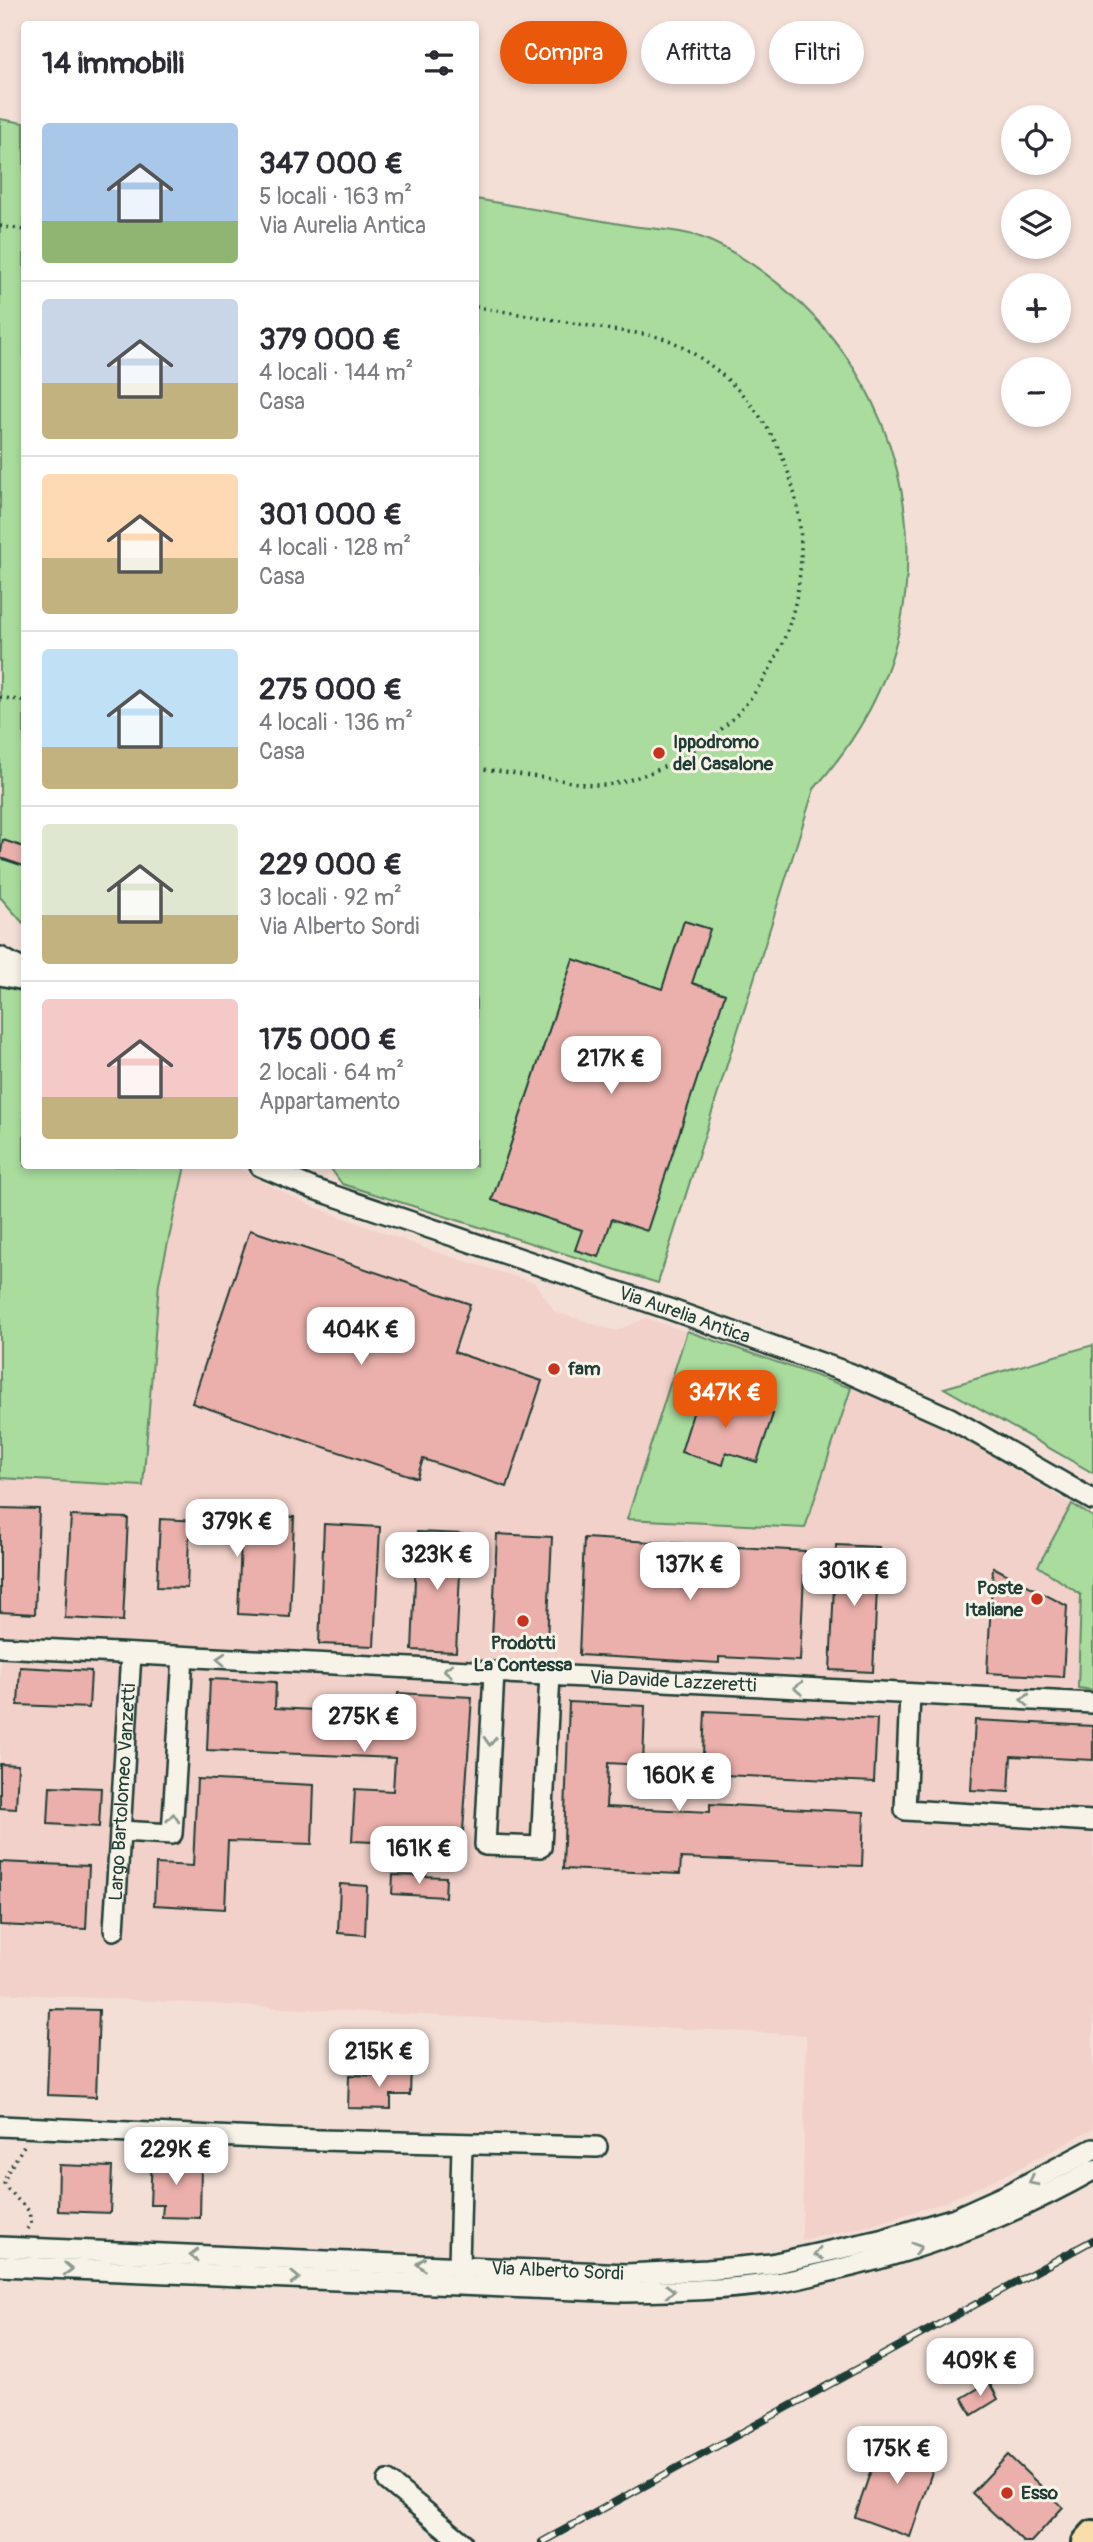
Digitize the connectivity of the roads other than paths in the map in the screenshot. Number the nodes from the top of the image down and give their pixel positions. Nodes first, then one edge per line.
1 (0, 957) edge
2 (21, 968) edge
3 (0, 975) edge
4 (21, 979) edge
5 (267, 1169) edge
6 (1093, 1500) edge
7 (0, 1647) edge
8 (131, 1654) junction
9 (183, 1657) junction
10 (494, 1672) junction
11 (550, 1675) junction
12 (910, 1694) junction
13 (1093, 1703) edge
14 (1093, 1821) edge
15 (120, 1831) junction
16 (114, 1930) dead end
17 (0, 2126) edge
18 (462, 2144) junction
19 (597, 2147) dead end
20 (1093, 2149) edge
21 (1093, 2170) edge
22 (0, 2247) edge
23 (0, 2266) edge
24 (458, 2266) junction
25 (388, 2480) dead end
26 (1093, 2533) edge
27 (452, 2539) edge
28 (1085, 2542) edge

1 - 2 street
3 - 4 street
5 - 6 street, Via Aurelia Antica
7 - 8 street, Via Davide Lazzeretti
8 - 9 street, Via Davide Lazzeretti
8 - 15 street, Largo Bartolomeo Vanzetti
10 -> 9 street, Via Davide Lazzeretti
15 -> 9 street
10 - 11 street, Via Davide Lazzeretti
10 -> 11 street
12 -> 11 street, Via Davide Lazzeretti
13 -> 12 street, Via Davide Lazzeretti
12 - 14 street
15 - 16 street, Largo Bartolomeo Vanzetti
17 - 18 street
18 - 19 street
18 - 24 street
20 -> 24 street, Via Alberto Sordi
23 -> 21 street, Via Alberto Sordi
24 -> 22 street, Via Alberto Sordi
25 - 27 street
26 - 28 main road

